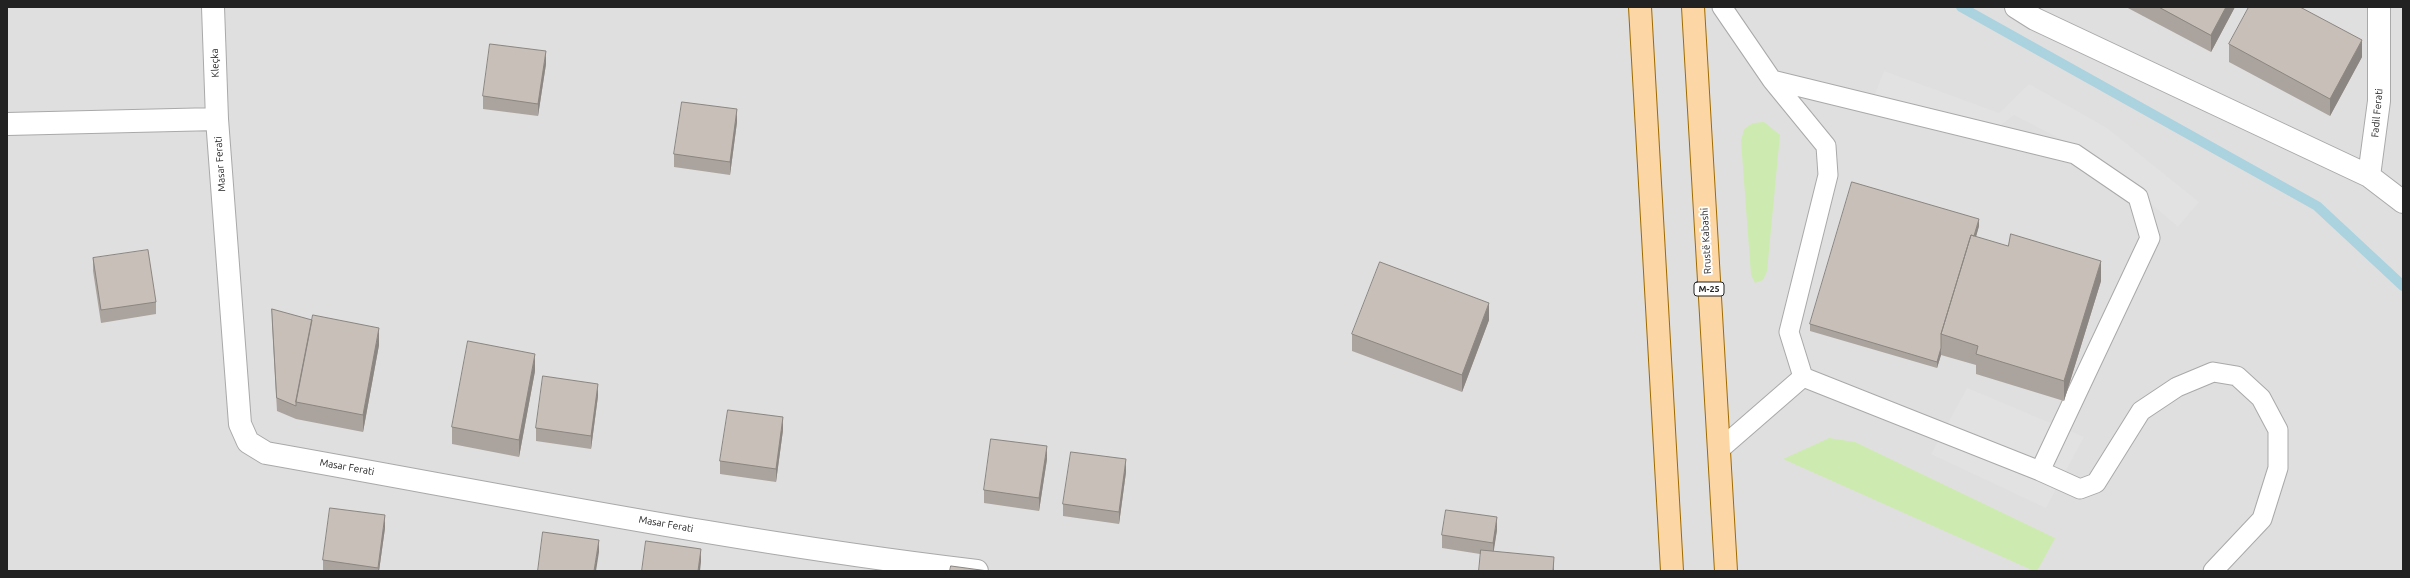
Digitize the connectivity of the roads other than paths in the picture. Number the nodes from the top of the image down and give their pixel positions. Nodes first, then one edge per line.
1 (213, 7) edge
2 (1640, 7) edge
3 (1693, 7) edge
4 (1722, 7) edge
5 (2016, 7) edge
6 (2379, 7) edge
7 (1772, 80) junction
8 (217, 119) junction
9 (7, 124) edge
10 (2369, 176) junction
11 (2403, 202) edge
12 (1803, 378) junction
13 (1719, 450) junction
14 (2040, 471) junction
15 (978, 571) edge
16 (1672, 571) edge
17 (1726, 571) edge
18 (2213, 571) edge

1 - 8 street, Kleçka
2 - 16 main road
3 - 13 main road, Rrustë Kabashi / M-25
4 - 7 lane
5 - 10 street
6 - 10 street, Fadil Ferati
7 - 12 lane
7 - 14 lane
8 - 9 street
8 - 15 street, Masar Ferati
10 - 11 street
12 - 13 lane
12 - 14 lane
13 - 17 main road, Rrustë Kabashi / M-25
14 - 18 lane

